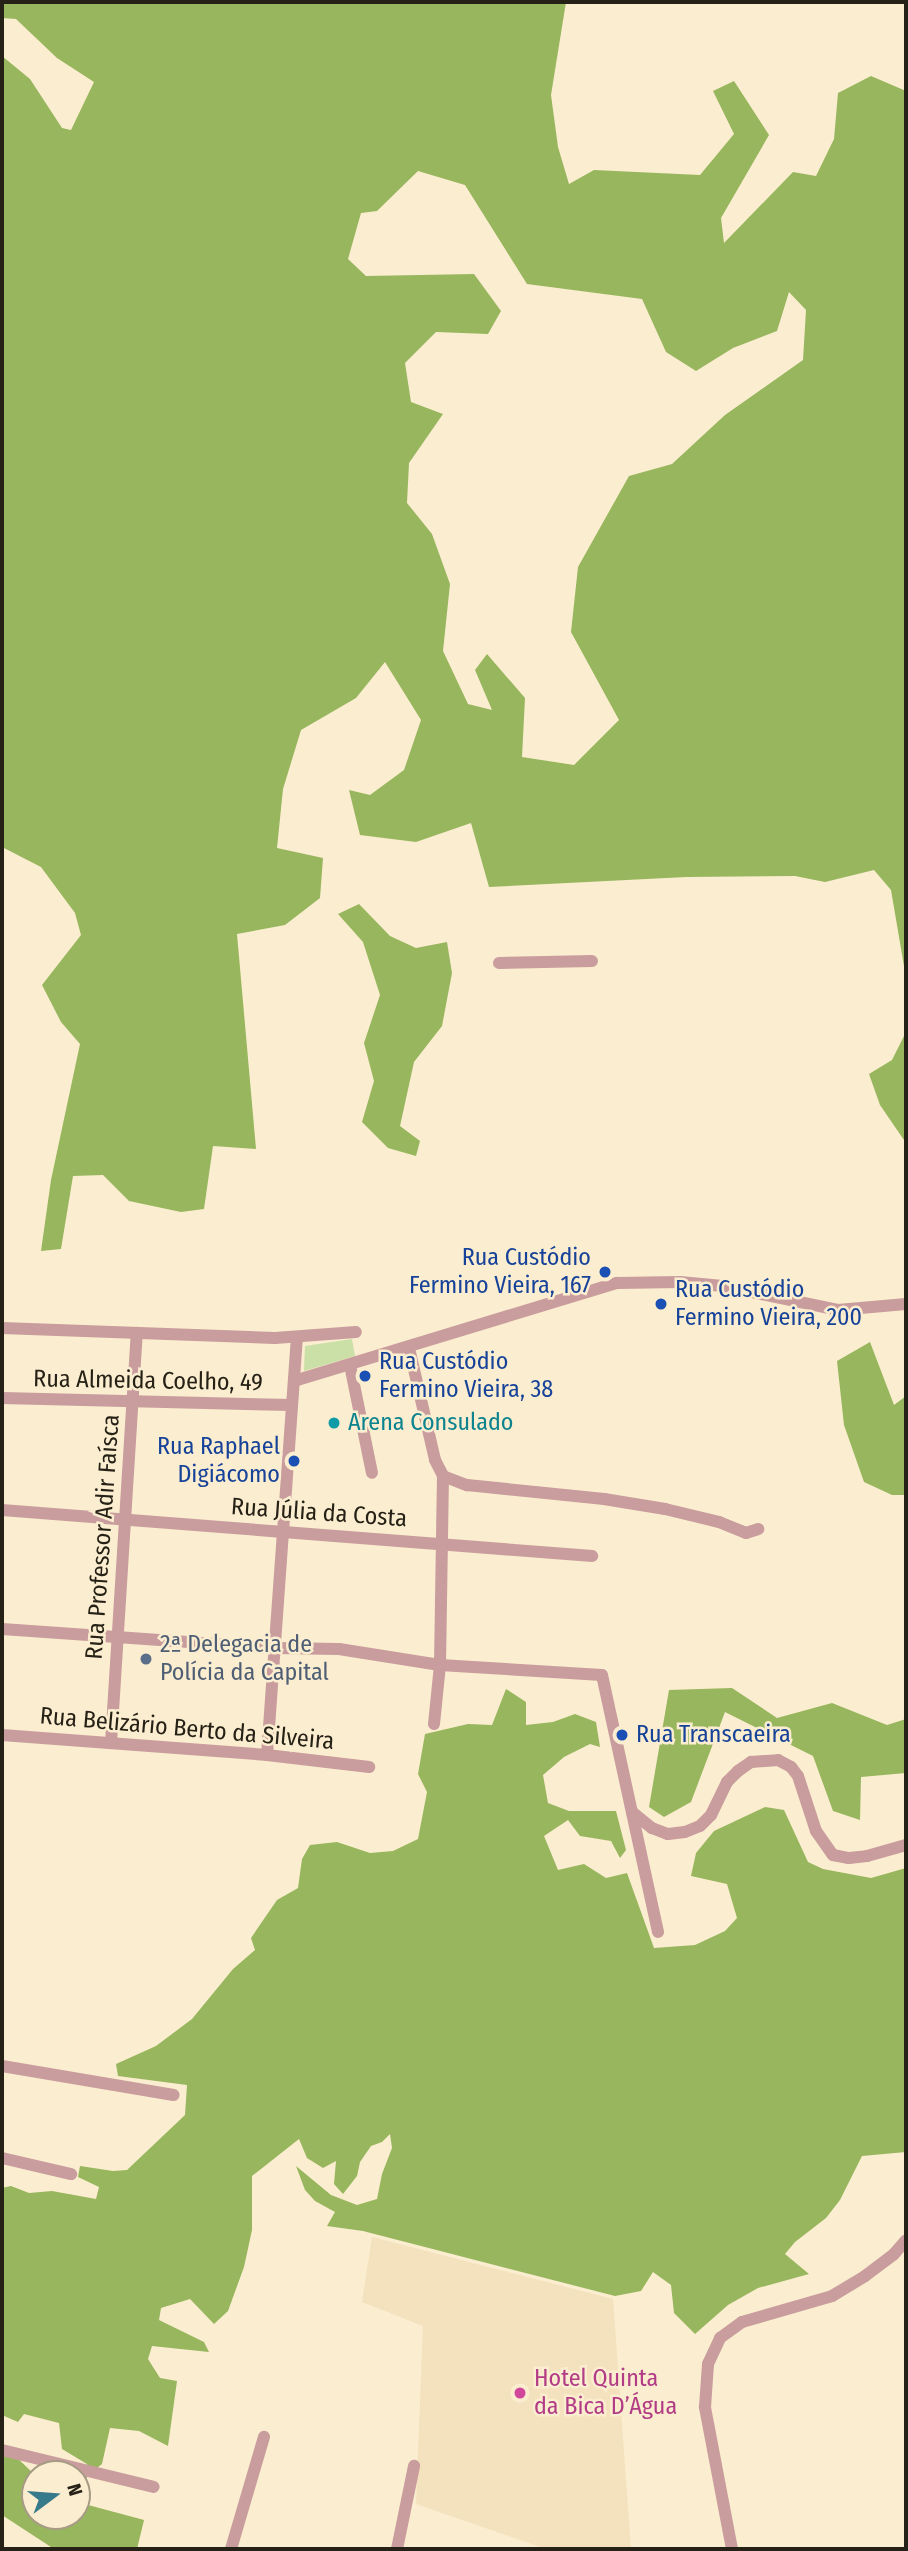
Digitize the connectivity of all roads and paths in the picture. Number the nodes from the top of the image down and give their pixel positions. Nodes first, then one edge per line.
1 (592, 961) dead end
2 (499, 963) dead end
3 (906, 1304) edge
4 (2, 1328) edge
5 (356, 1332) dead end
6 (137, 1333) junction
7 (297, 1337) junction
8 (409, 1348) junction
9 (356, 1364) junction
10 (294, 1381) junction
11 (2, 1398) edge
12 (133, 1402) junction
13 (292, 1405) junction
14 (372, 1472) dead end
15 (443, 1476) junction
16 (2, 1510) edge
17 (125, 1520) junction
18 (758, 1529) dead end
19 (284, 1531) junction
20 (440, 1543) junction
21 (592, 1556) dead end
22 (2, 1629) edge
23 (118, 1637) junction
24 (275, 1648) junction
25 (440, 1665) junction
26 (434, 1724) dead end
27 (2, 1735) edge
28 (111, 1743) junction
29 (267, 1755) junction
30 (369, 1767) dead end
31 (632, 1812) junction
32 (906, 1845) edge
33 (659, 1932) dead end
34 (2, 2066) edge
35 (174, 2095) dead end
36 (2, 2158) edge
37 (71, 2174) dead end
38 (906, 2240) edge
39 (264, 2437) dead end
40 (2, 2450) edge
41 (414, 2466) dead end
42 (154, 2487) dead end
43 (231, 2549) edge
44 (397, 2549) edge
45 (733, 2549) edge

1 - 2 street
3 - 8 street
4 - 6 street
5 - 7 street
6 - 7 street
6 - 12 street, Rua Professor Adir Faísca
7 - 10 street
8 - 9 street
8 - 15 street
9 - 10 street
9 - 14 street
10 - 13 street
11 - 12 street, Rua Almeida Coelho, 49
12 - 13 street, Rua Almeida Coelho, 49
12 - 17 street, Rua Professor Adir Faísca
13 - 19 street
15 - 18 street
15 - 20 street
16 - 17 street, Rua Júlia da Costa
17 - 19 street, Rua Júlia da Costa
17 - 23 street, Rua Professor Adir Faísca
19 - 20 street, Rua Júlia da Costa
19 - 24 street
20 - 21 street, Rua Júlia da Costa
20 - 25 street
22 - 23 street
23 - 24 street
23 - 28 street, Rua Professor Adir Faísca
24 - 25 street
24 - 29 street
25 - 26 street
25 - 31 street
27 - 28 street, Rua Belizário Berto da Silveira
28 - 29 street, Rua Belizário Berto da Silveira
29 - 30 street, Rua Belizário Berto da Silveira
31 - 32 street
31 - 33 street
34 - 35 street
36 - 37 street
38 - 45 street
39 - 43 street
40 - 42 street
41 - 44 street

